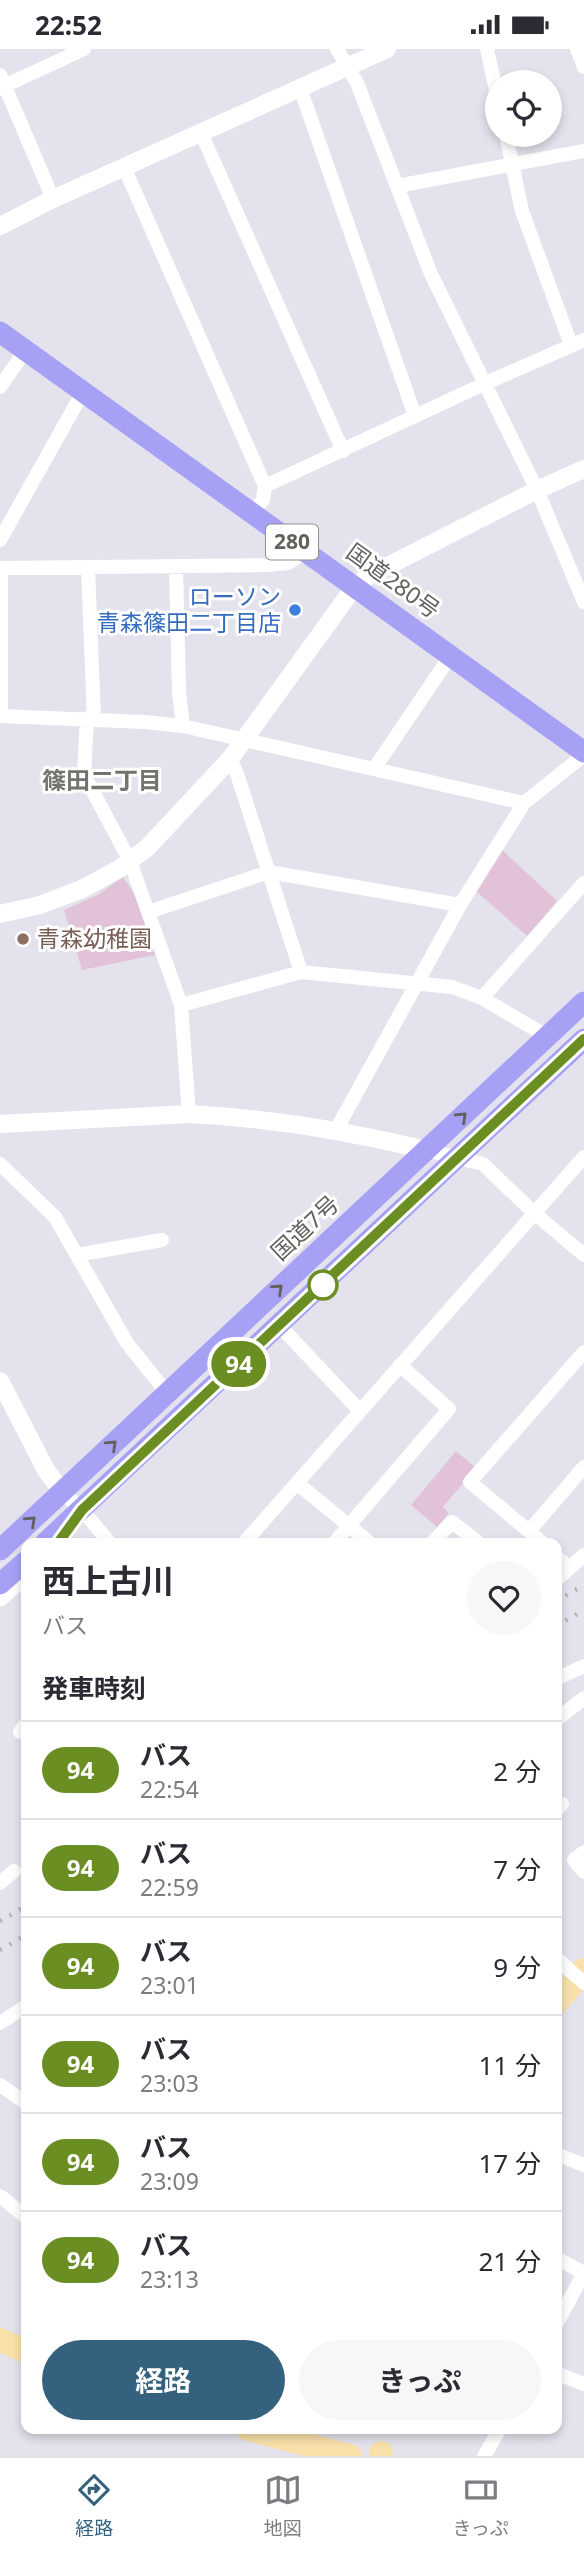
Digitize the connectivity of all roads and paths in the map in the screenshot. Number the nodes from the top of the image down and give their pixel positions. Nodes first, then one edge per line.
1 (84, 49) edge
2 (337, 49) edge
3 (387, 49) edge
4 (487, 49) edge
5 (577, 49) edge
6 (348, 66) junction
7 (584, 67) edge
8 (492, 70) edge
9 (2, 83) edge
10 (300, 88) junction
11 (201, 133) junction
12 (509, 147) edge
13 (584, 151) edge
14 (512, 163) junction
15 (124, 167) junction
16 (397, 186) junction
17 (53, 199) junction
18 (0, 226) edge
19 (0, 332) edge
20 (577, 343) edge
21 (25, 351) junction
22 (486, 383) junction
23 (0, 387) edge
24 (83, 392) junction
25 (415, 416) junction
26 (343, 451) junction
27 (584, 469) edge
28 (265, 486) junction
29 (537, 490) junction
30 (251, 514) junction
31 (0, 540) edge
32 (306, 552) junction
33 (176, 566) junction
34 (1, 568) edge
35 (88, 568) junction
36 (355, 586) junction
37 (584, 601) edge
38 (450, 655) junction
39 (1, 716) edge
40 (91, 719) junction
41 (183, 726) junction
42 (245, 739) junction
43 (584, 753) edge
44 (230, 759) junction
45 (374, 769) junction
46 (524, 803) junction
47 (130, 861) junction
48 (269, 872) junction
49 (584, 883) edge
50 (460, 905) junction
51 (148, 912) junction
52 (0, 914) edge
53 (301, 972) junction
54 (416, 984) junction
55 (482, 998) junction
56 (584, 1002) edge
57 (181, 1005) junction
58 (548, 1037) junction
59 (584, 1039) edge
60 (189, 1114) junction
61 (0, 1124) edge
62 (337, 1130) junction
63 (426, 1150) junction
64 (584, 1157) edge
65 (459, 1158) junction
66 (0, 1164) edge
67 (534, 1213) junction
68 (162, 1240) dead end
69 (77, 1255) junction
70 (584, 1255) edge
71 (280, 1326) junction
72 (584, 1352) edge
73 (400, 1365) junction
74 (0, 1381) edge
75 (167, 1393) junction
76 (360, 1411) junction
77 (584, 1467) edge
78 (297, 1483) junction
79 (62, 1492) junction
80 (82, 1510) junction
81 (349, 1526) junction
82 (529, 1531) junction
83 (51, 1538) edge
84 (62, 1538) edge
85 (106, 1538) edge
86 (248, 1538) edge
87 (338, 1538) edge
88 (364, 1538) edge
89 (437, 1538) edge
90 (473, 1538) edge
91 (537, 1538) edge
92 (0, 1550) edge
93 (584, 1555) edge
94 (562, 1562) edge
95 (21, 1565) edge
96 (569, 1568) junction
97 (562, 1574) edge
98 (21, 1578) edge
99 (0, 1584) edge
100 (0, 1597) edge
101 (583, 1667) edge
102 (562, 1676) edge
103 (584, 1697) edge
104 (562, 1715) edge
105 (584, 1852) edge
106 (14, 1871) dead end
107 (584, 1872) edge
108 (0, 1883) edge
109 (562, 1963) edge
110 (584, 1983) edge
111 (21, 2009) edge
112 (0, 2023) edge
113 (0, 2085) edge
114 (21, 2100) edge
115 (562, 2156) edge
116 (584, 2165) edge
117 (0, 2196) edge
118 (21, 2213) edge
119 (562, 2261) edge
120 (562, 2314) edge
121 (562, 2375) edge
122 (584, 2384) edge
123 (497, 2434) edge
124 (484, 2456) edge

1 - 9 street
2 - 6 street
3 - 6 street
4 - 8 street
5 - 7 street
6 - 10 street
6 - 16 street
9 - 17 street
10 - 11 street
10 - 25 street
11 - 15 street
11 - 26 street
12 - 14 street
13 - 14 street
14 - 16 street
14 - 20 street
15 - 17 street
15 - 28 street
16 - 22 street
17 - 18 street
19 - 21 highway, 国道280号 / 280
20 - 22 street
21 - 23 street
21 - 24 highway, 国道280号 / 280
22 - 25 street
22 - 29 street
24 - 30 highway, 国道280号 / 280
24 - 31 street
25 - 26 street
26 - 28 street
27 - 29 street
28 - 30 street
29 - 36 street
29 - 37 street
30 - 32 highway, 国道280号 / 280
32 - 33 street
32 - 36 highway, 国道280号 / 280
33 - 35 street
33 - 41 street
34 - 35 street
34 - 39 street
35 - 40 street
36 - 38 highway, 国道280号 / 280
36 - 42 street
38 - 43 highway, 国道280号 / 280
38 - 45 street
39 - 40 street
40 - 41 street
40 - 47 street
41 - 42 street
42 - 44 street
42 - 45 street
43 - 46 street
44 - 47 street
44 - 48 street
45 - 46 street
46 - 50 street
47 - 51 street
47 - 52 street
48 - 50 street
48 - 51 street
48 - 53 street
49 - 55 street
50 - 54 street
51 - 57 street
53 - 54 street
53 - 57 street
54 - 55 street
54 - 62 street
55 - 58 street
56 - 58 highway, 国道7号
57 - 60 street
63 -> 58 highway, 国道7号
59 - 65 highway
60 - 61 street
60 - 62 street
62 - 63 street
63 - 65 street
75 -> 63 highway, 国道7号
64 - 67 street
65 - 67 street
65 - 71 highway
66 - 69 street
67 - 70 street
67 - 73 street
68 - 69 street
69 - 75 street
71 - 76 street
71 - 80 highway
72 - 82 street
73 - 76 street
73 - 81 street
74 - 79 street
79 -> 75 highway, 国道7号
76 - 78 street
77 - 82 street
78 - 81 street
78 - 86 street
79 - 80 street
92 -> 79 highway, 国道7号
80 - 83 highway
80 - 84 main road
80 - 85 street
81 - 87 street
81 - 88 street
82 - 91 street
89 - 90 street
93 - 96 street
94 - 96 street
95 - 99 highway
96 - 97 street
98 - 100 main road
101 - 102 street
103 - 104 street
105 - 107 street
106 - 108 street
109 - 110 street
111 - 112 street
113 - 114 street
115 - 116 street
117 - 118 street
119 - 120 street
121 - 122 street
123 - 124 street

